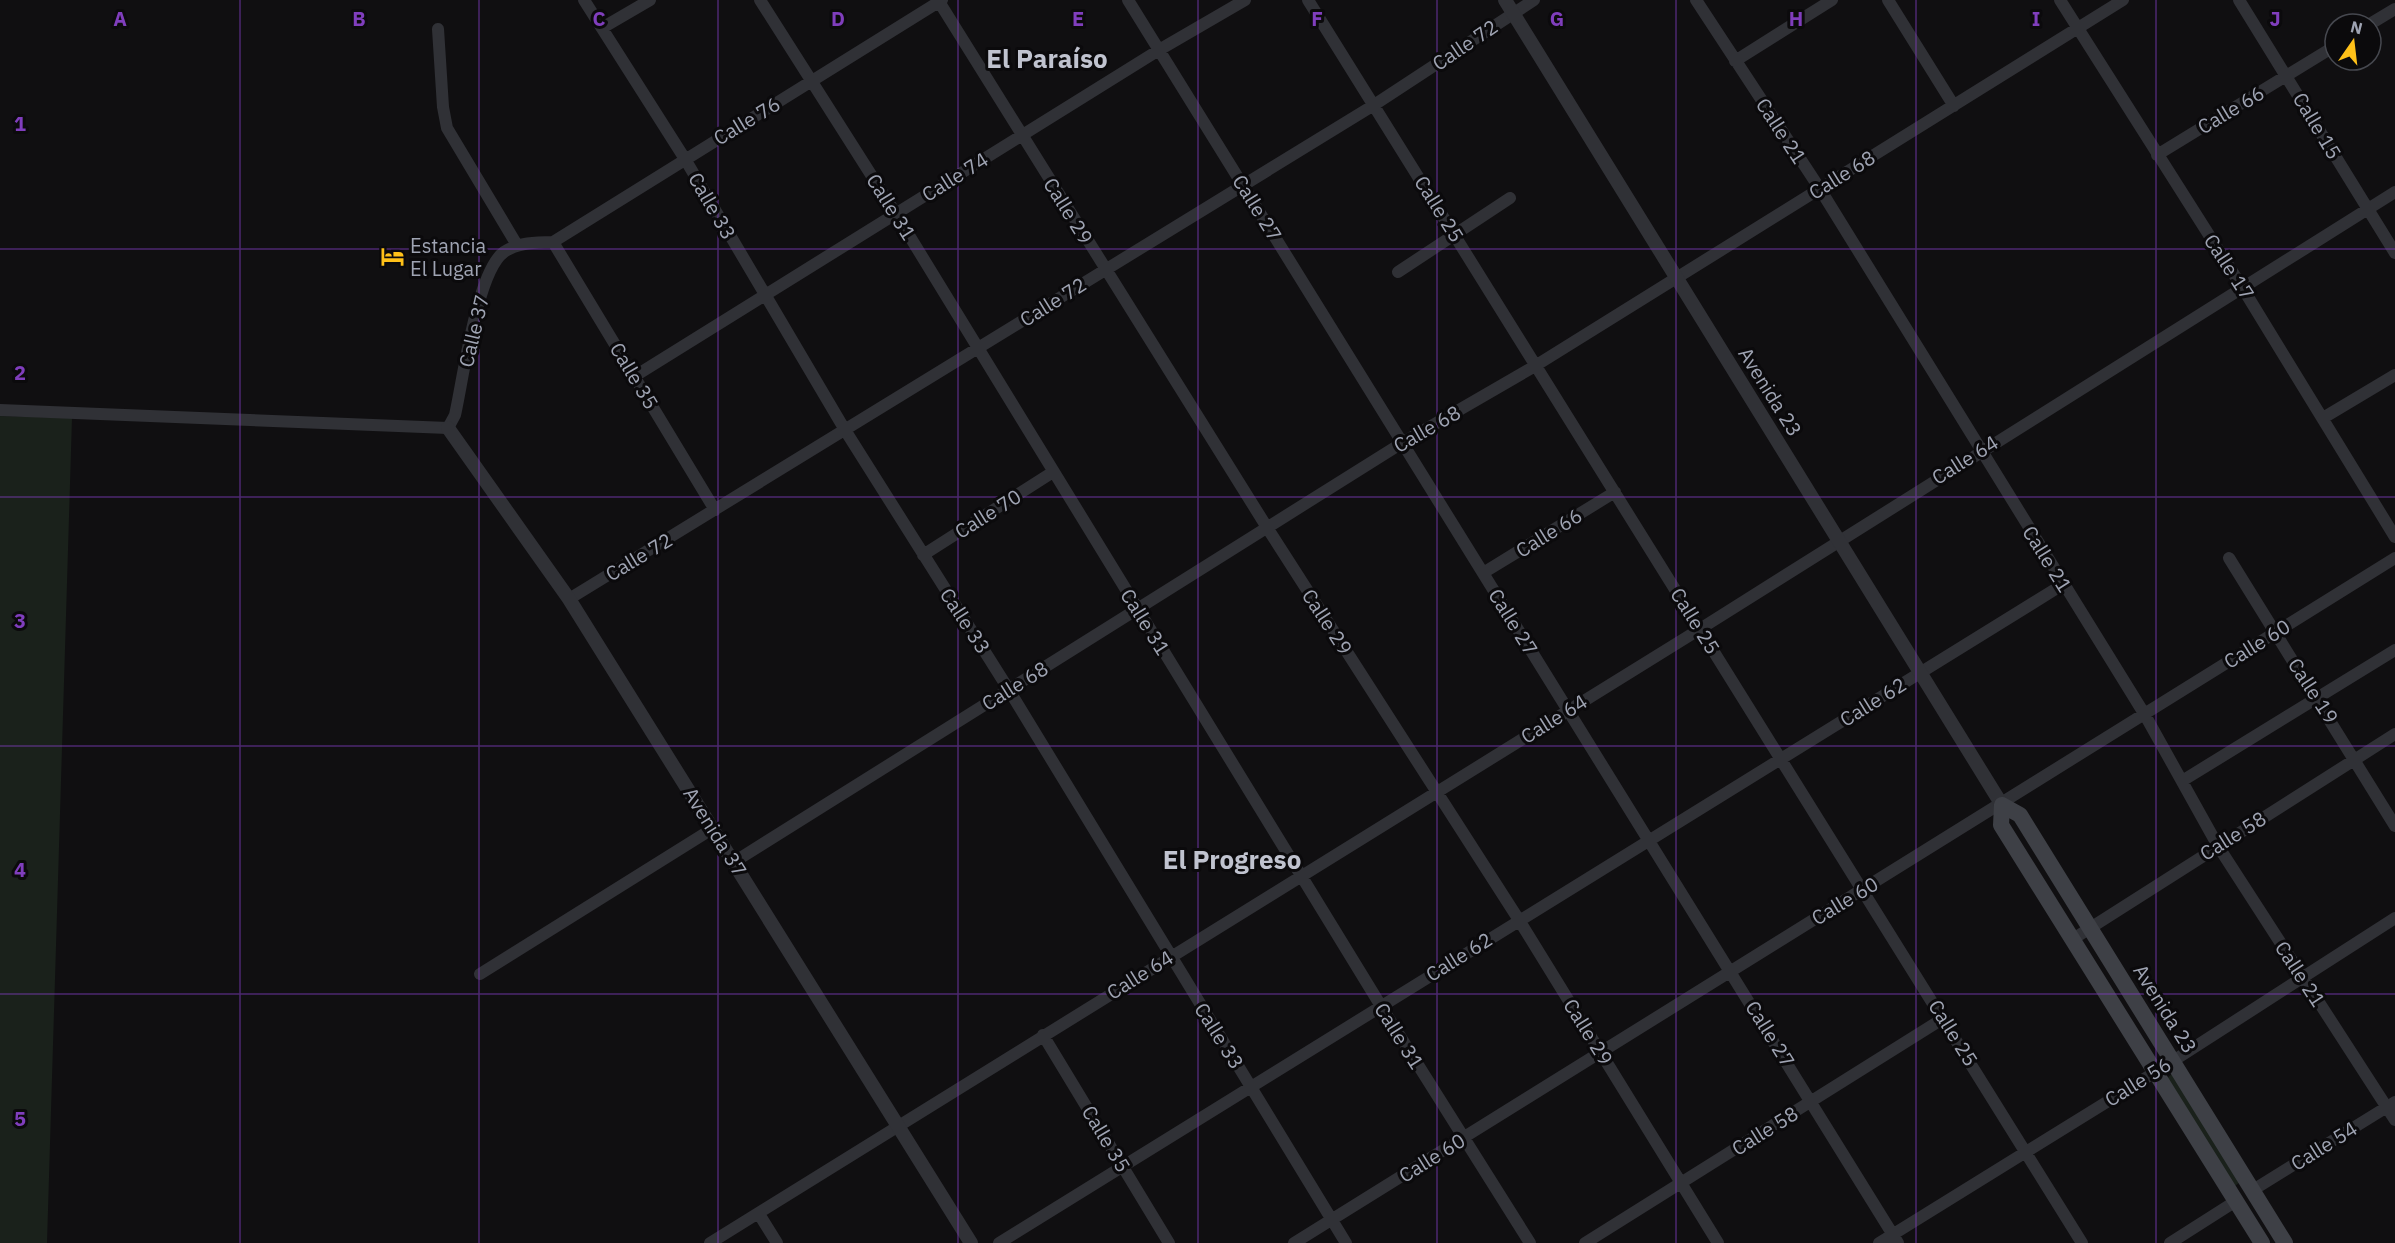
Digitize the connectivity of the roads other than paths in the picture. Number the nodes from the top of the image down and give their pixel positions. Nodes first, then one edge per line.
1 (584, 0) edge
2 (650, 0) edge
3 (760, 0) edge
4 (1128, 0) edge
5 (1245, 0) edge
6 (1308, 0) edge
7 (1505, 0) edge
8 (1534, 0) edge
9 (1696, 0) edge
10 (1832, 0) edge
11 (1888, 0) edge
12 (2060, 0) edge
13 (2123, 0) edge
14 (2239, 0) edge
15 (939, 1) edge
16 (1513, 13) junction
17 (602, 28) junction
18 (438, 29) dead end
19 (2077, 30) junction
20 (1159, 50) junction
21 (2323, 54) edge
22 (1735, 61) junction
23 (2287, 76) junction
24 (810, 82) junction
25 (1374, 105) junction
26 (1954, 106) junction
27 (1021, 136) junction
28 (2157, 155) junction
29 (685, 159) junction
30 (1243, 186) junction
31 (1820, 189) junction
32 (2395, 192) edge
33 (1510, 198) dead end
34 (2367, 209) junction
35 (896, 214) junction
36 (1454, 234) junction
37 (553, 242) junction
38 (517, 245) junction
39 (2395, 253) edge
40 (1105, 270) junction
41 (1398, 272) dead end
42 (1675, 279) junction
43 (2242, 287) junction
44 (764, 296) junction
45 (978, 348) junction
46 (1535, 366) junction
47 (2395, 375) edge
48 (635, 376) junction
49 (0, 410) edge
50 (2323, 418) junction
51 (448, 428) junction
52 (845, 430) junction
53 (1402, 443) junction
54 (1980, 451) junction
55 (1053, 472) junction
56 (1615, 492) junction
57 (715, 510) junction
58 (1268, 529) junction
59 (2395, 537) edge
60 (1838, 540) junction
61 (923, 555) junction
62 (2229, 558) dead end
63 (2395, 558) edge
64 (1483, 573) junction
65 (2062, 585) junction
66 (569, 600) junction
67 (1137, 610) junction
68 (1700, 628) junction
69 (2275, 633) junction
70 (2395, 650) edge
71 (1921, 673) junction
72 (1009, 690) junction
73 (2317, 697) junction
74 (1567, 711) junction
75 (2145, 715) junction
76 (2395, 734) edge
77 (1781, 759) junction
78 (2356, 759) junction
79 (2182, 781) junction
80 (1436, 792) junction
81 (2002, 805) junction
82 (2395, 826) edge
83 (712, 829) junction
84 (1648, 840) junction
85 (2218, 846) junction
86 (734, 862) junction
87 (1302, 875) junction
88 (1861, 892) junction
89 (2395, 918) edge
90 (1518, 920) junction
91 (2090, 928) junction
92 (2073, 939) junction
93 (1170, 956) junction
94 (1730, 971) junction
95 (480, 974) dead end
96 (2302, 976) junction
97 (1381, 1006) junction
98 (1944, 1018) junction
99 (1043, 1035) junction
100 (1599, 1051) junction
101 (2173, 1061) junction
102 (2155, 1072) junction
103 (1250, 1086) junction
104 (1812, 1101) junction
105 (2391, 1104) edge
106 (2395, 1120) edge
107 (897, 1125) junction
108 (1464, 1139) junction
109 (2026, 1152) junction
110 (1121, 1166) junction
111 (1682, 1183) junction
112 (2253, 1191) junction
113 (2236, 1201) junction
114 (759, 1214) junction
115 (1331, 1221) junction
116 (1895, 1239) edge
117 (710, 1243) edge
118 (777, 1243) edge
119 (971, 1243) edge
120 (999, 1243) edge
121 (1168, 1243) edge
122 (1294, 1243) edge
123 (1346, 1243) edge
124 (1530, 1243) edge
125 (1585, 1243) edge
126 (1718, 1243) edge
127 (1879, 1243) edge
128 (2082, 1243) edge
129 (2170, 1243) edge
130 (2262, 1243) edge
131 (2285, 1243) edge

1 - 17 street, Calle 33
2 - 17 street
3 - 24 street, Calle 31
4 - 20 street, Calle 27
5 - 20 street, Calle 74
6 - 25 street, Calle 25
7 - 16 street, Avenida 23
8 - 16 street, Calle 72
9 - 22 street, Calle 21
10 - 22 street
11 - 26 street
12 - 19 street, Calle 17
13 - 19 street, Calle 68
14 - 23 street, Calle 15
15 - 24 street, Calle 76
15 - 27 street, Calle 29
16 - 25 street, Calle 72
16 - 42 street, Avenida 23
17 - 29 street, Calle 33
18 - 38 street
19 - 26 street, Calle 68
19 - 28 street, Calle 17
20 - 27 street, Calle 74
20 - 30 street, Calle 27
21 - 23 street, Calle 66
22 - 31 street, Calle 21
23 - 28 street, Calle 66
23 - 34 street, Calle 15
24 - 29 street, Calle 76
24 - 35 street, Calle 31
25 - 30 street, Calle 72
25 - 36 street, Calle 25
26 - 31 street, Calle 68
27 - 35 street, Calle 74
27 - 40 street, Calle 29
28 - 43 street, Calle 17
29 - 37 street, Calle 76
29 - 44 street, Calle 33
30 - 40 street, Calle 72
30 - 53 street, Calle 27
31 - 42 street, Calle 68
31 - 54 street, Calle 21
32 - 34 street, Calle 64
33 - 36 street
34 - 39 street, Calle 15
34 - 43 street, Calle 64
35 - 44 street, Calle 74
35 - 45 street, Calle 31
36 - 41 street
36 - 46 street, Calle 25
37 - 38 street
37 - 48 street, Calle 35
38 - 51 street, Calle 37
40 - 45 street, Calle 72
40 - 58 street, Calle 29
42 - 46 street, Calle 68
42 - 60 street, Avenida 23
43 - 50 street, Calle 17
43 - 54 street, Calle 64
44 - 48 street, Calle 74
44 - 52 street, Calle 33
45 - 52 street, Calle 72
45 - 55 street, Calle 31
46 - 53 street, Calle 68
46 - 56 street, Calle 25
47 - 50 street
48 - 57 street, Calle 35
49 - 51 street
50 - 59 street, Calle 17
51 - 66 street, Avenida 37
52 - 57 street, Calle 72
52 - 61 street, Calle 33
53 - 58 street, Calle 68
53 - 64 street, Calle 27
54 - 60 street, Calle 64
54 - 65 street, Calle 21
55 - 61 street, Calle 70
55 - 67 street, Calle 31
56 - 64 street, Calle 66
56 - 68 street, Calle 25
57 - 66 street, Calle 72
58 - 67 street, Calle 68
58 - 80 street, Calle 29
60 - 68 street, Calle 64
60 - 71 street, Avenida 23
61 - 72 street, Calle 33
62 - 69 street, Calle 19
63 - 69 street, Calle 60
64 - 74 street, Calle 27
65 - 71 street, Calle 62
65 - 75 street, Calle 21
66 - 83 street, Avenida 37
67 - 72 street, Calle 68
67 - 87 street, Calle 31
68 - 74 street, Calle 64
68 - 77 street, Calle 25
69 - 73 street, Calle 19
69 - 75 street, Calle 60
70 - 73 street
71 - 77 street, Calle 62
71 - 81 street, Avenida 23
72 - 86 street, Calle 68
72 - 93 street, Calle 33
73 - 78 street, Calle 19
73 - 79 street
74 - 80 street, Calle 64
74 - 84 street, Calle 27
75 - 79 street, Calle 21
75 - 81 street, Calle 60
76 - 78 street, Calle 58
77 - 84 street, Calle 62
77 - 88 street, Calle 25
78 - 82 street, Calle 19
78 - 85 street, Calle 58
79 - 85 street, Calle 21
80 - 87 street, Calle 64
80 - 90 street, Calle 29
81 - 88 street, Calle 60
81 - 91 main road, Avenida 23
81 - 92 main road, Avenida 23
83 - 86 street, Avenida 37
83 - 95 street
84 - 90 street, Calle 62
84 - 94 street, Calle 27
85 - 91 street, Calle 58
85 - 96 street, Calle 21
86 - 107 street, Avenida 37
87 - 93 street, Calle 64
87 - 97 street, Calle 31
88 - 94 street, Calle 60
88 - 98 street, Calle 25
89 - 96 street, Calle 56
90 - 97 street, Calle 62
90 - 100 street, Calle 29
91 - 92 street, Calle 58
91 - 101 main road, Avenida 23
92 - 102 main road, Avenida 23
93 - 99 street, Calle 64
93 - 103 street, Calle 33
94 - 100 street, Calle 60
94 - 104 street, Calle 27
96 - 101 street, Calle 56
96 - 105 street, Calle 21
97 - 103 street, Calle 62
97 - 108 street, Calle 31
98 - 104 street, Calle 58
98 - 109 street, Calle 25
99 - 107 street, Calle 64
99 - 110 street, Calle 35
100 - 108 street, Calle 60
100 - 111 street, Calle 29
101 - 102 street, Calle 56
101 - 112 main road, Avenida 23
102 - 109 street, Calle 56
102 - 113 main road, Avenida 23
103 - 110 street, Calle 62
103 - 115 street, Calle 33
104 - 111 street, Calle 58
104 - 116 street, Calle 27
105 - 106 street, Calle 21
105 - 112 street, Calle 54
107 - 114 street, Calle 64
107 - 119 street, Avenida 37
108 - 115 street, Calle 60
108 - 124 street, Calle 31
109 - 116 street, Calle 56
109 - 128 street, Calle 25
110 - 120 street, Calle 62
110 - 121 street, Calle 35
111 - 125 street, Calle 58
111 - 126 street, Calle 29
112 - 113 main road
112 - 131 main road, Avenida 23
113 - 129 street
113 - 130 main road, Avenida 23
114 - 117 street, Calle 64
114 - 118 street
115 - 122 street, Calle 60
115 - 123 street, Calle 33
116 - 127 street, Calle 56

